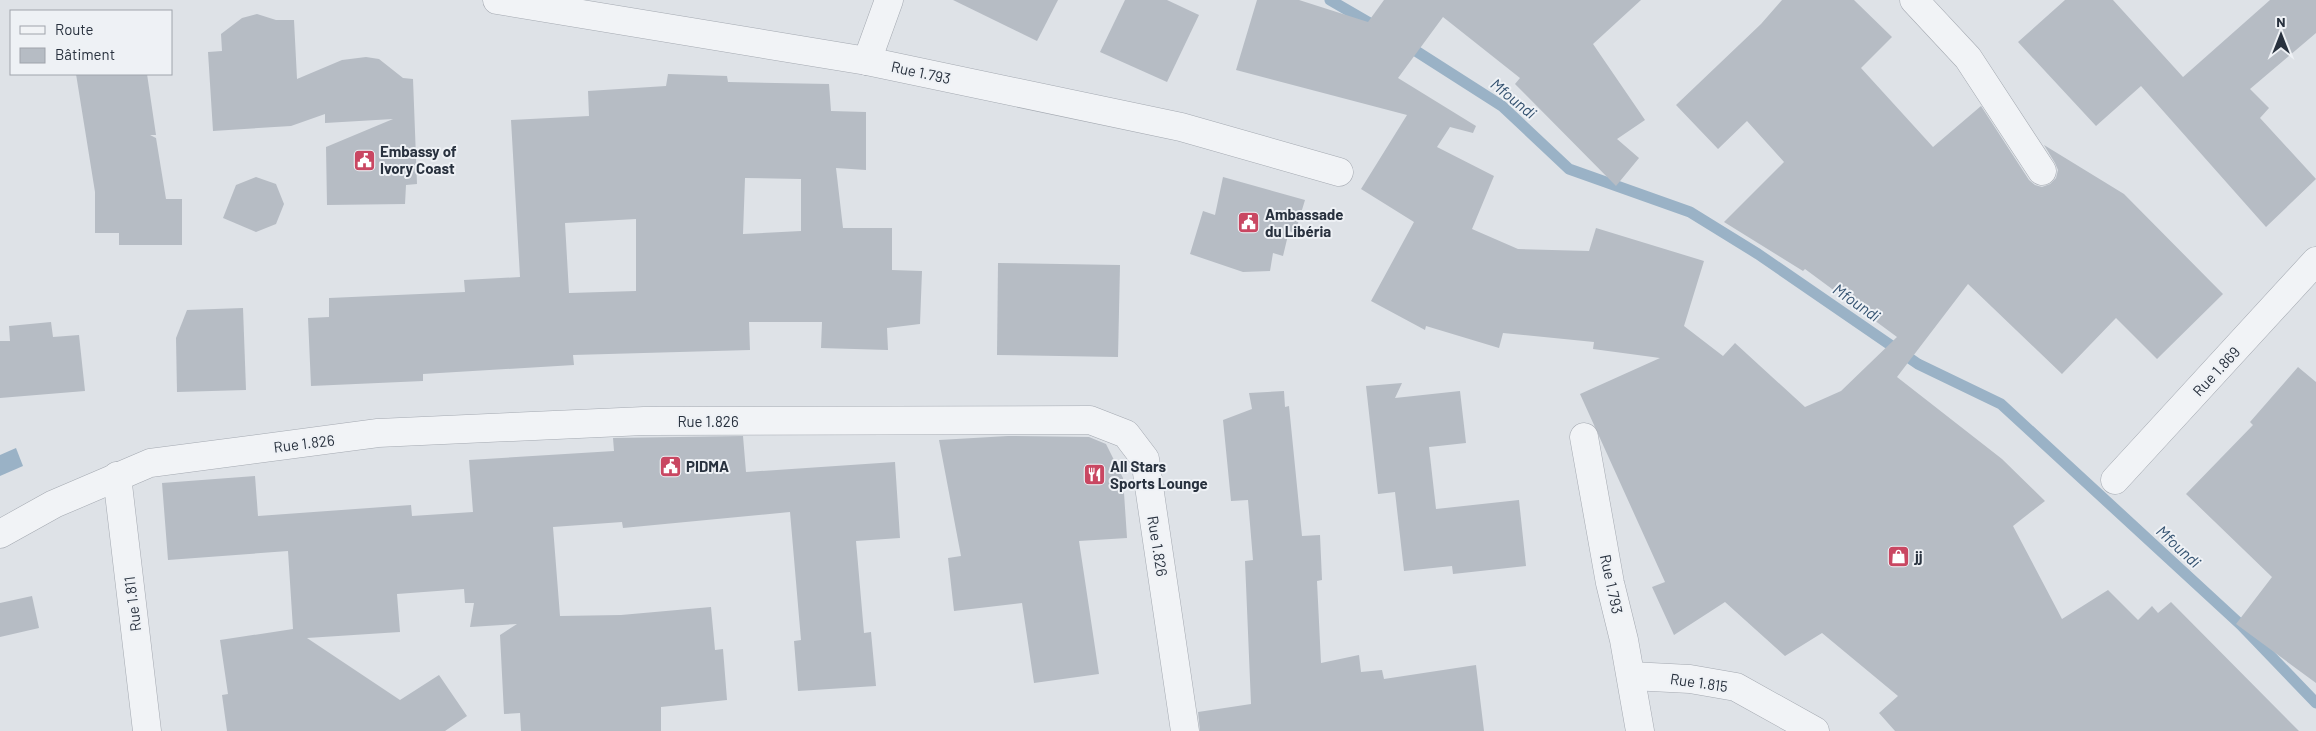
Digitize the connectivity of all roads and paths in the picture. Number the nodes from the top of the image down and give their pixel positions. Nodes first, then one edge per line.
1 (497, 0) edge
2 (890, 0) edge
3 (1914, 0) edge
4 (867, 61) junction
5 (2042, 171) dead end
6 (1339, 172) dead end
7 (2316, 262) edge
8 (1584, 437) dead end
9 (117, 476) junction
10 (2115, 480) dead end
11 (0, 534) edge
12 (1631, 676) junction
13 (147, 731) edge
14 (1185, 731) edge
15 (1640, 731) edge
16 (1815, 731) edge

1 - 4 street, Rue 1.793
2 - 4 street
3 - 5 street
4 - 6 street, Rue 1.793
7 - 10 street, Rue 1.869
8 - 12 street, Rue 1.793
9 - 11 street, Rue 1.826
9 - 13 street, Rue 1.811
9 - 14 street, Rue 1.826
12 - 15 street, Rue 1.793
12 - 16 street, Rue 1.815

